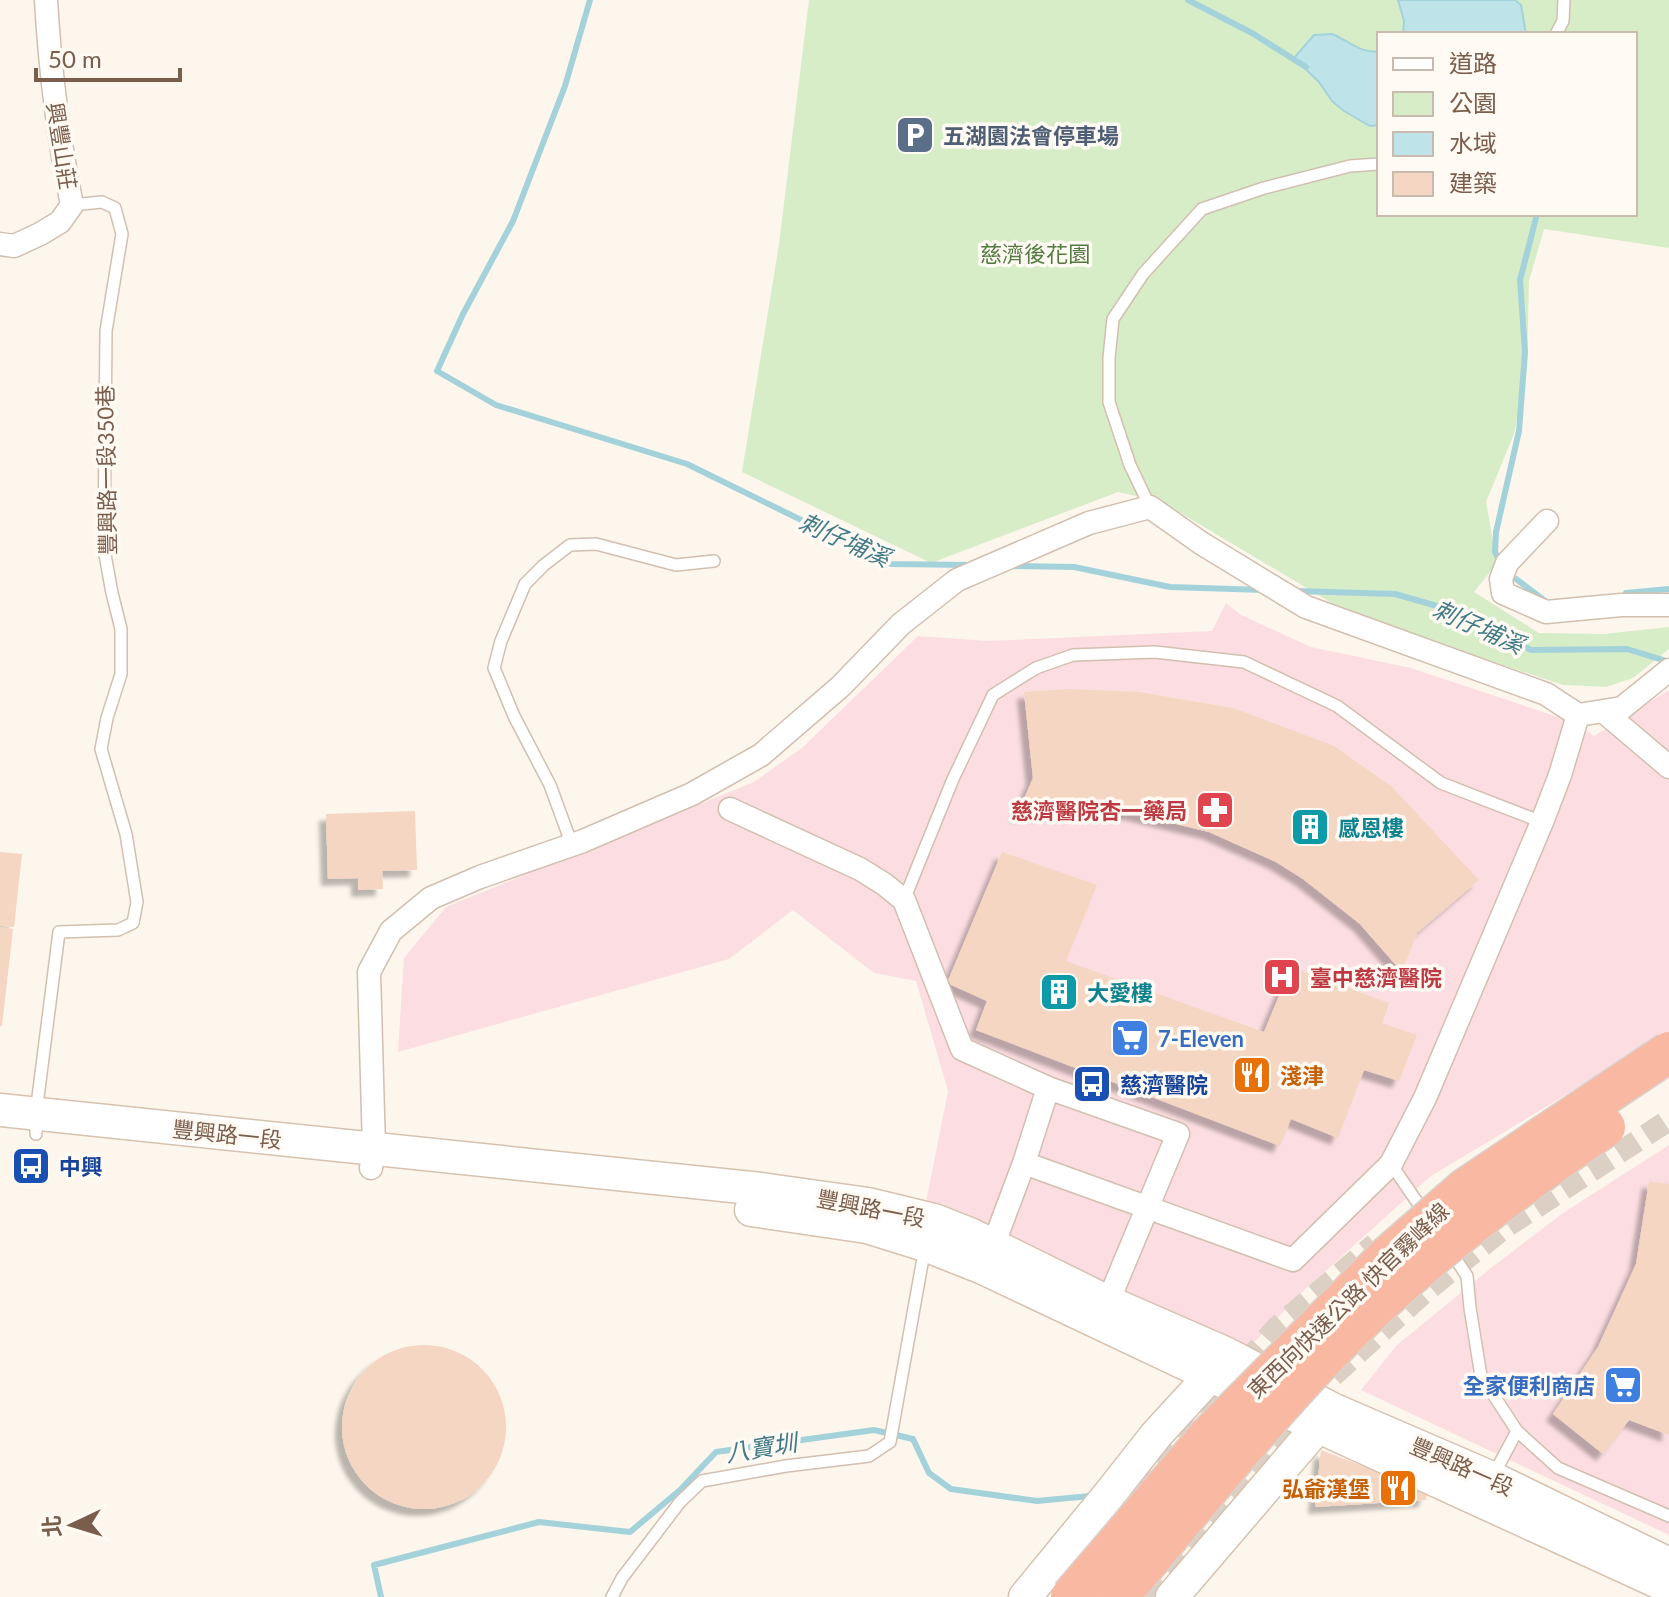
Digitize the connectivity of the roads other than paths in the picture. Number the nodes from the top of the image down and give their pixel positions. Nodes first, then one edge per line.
1 (46, 0) edge
2 (1564, 0) edge
3 (1557, 32) edge
4 (1377, 164) edge
5 (72, 205) junction
6 (0, 244) edge
7 (1150, 507) junction
8 (1547, 521) dead end
9 (714, 561) dead end
10 (1669, 605) edge
11 (1669, 670) edge
12 (1603, 711) junction
13 (1578, 715) junction
14 (1669, 767) edge
15 (730, 809) dead end
16 (1542, 822) junction
17 (572, 845) junction
18 (904, 900) junction
19 (1669, 1052) edge
20 (1669, 1084) edge
21 (1048, 1088) junction
22 (0, 1110) edge
23 (36, 1124) junction
24 (0, 1131) edge
25 (373, 1159) junction
26 (1024, 1163) junction
27 (1391, 1164) junction
28 (1147, 1208) junction
29 (1434, 1226) dead end
30 (930, 1233) junction
31 (1442, 1239) dead end
32 (988, 1258) junction
33 (1104, 1312) junction
34 (1218, 1364) junction
35 (1325, 1418) junction
36 (1517, 1431) junction
37 (1486, 1489) junction
38 (1669, 1516) edge
39 (1669, 1564) edge
40 (1669, 1587) edge
41 (612, 1597) edge
42 (1025, 1597) edge
43 (1071, 1597) edge
44 (1118, 1597) edge
45 (1172, 1597) edge

1 - 5 street, 興豐山莊
2 - 3 lane
4 - 7 lane
5 - 6 street, 興豐山莊
5 - 23 lane, 豐興路一段350巷
7 - 13 street
7 - 17 street
8 - 10 street
9 - 17 lane
11 - 12 street
12 - 13 street
12 - 14 street
13 - 16 street
15 - 18 street
16 - 18 lane
16 - 27 street
17 - 25 street
18 - 21 street
19 - 43 highway, 東西向快速公路 快官霧峰線, bridge
20 - 44 highway, 東西向快速公路 快官霧峰線, bridge
21 - 26 street
21 - 28 street
22 - 23 street, 豐興路一段
23 - 24 street, 豐興路一段
23 - 25 street, 豐興路一段
25 - 30 street, 豐興路一段
26 - 28 street
26 - 32 street
27 - 28 street
27 - 29 lane
28 - 33 street
30 - 32 street, 豐興路一段
30 - 41 lane
31 - 36 lane
32 - 33 street, 豐興路一段
33 - 34 street, 豐興路一段
34 - 35 street, 豐興路一段
34 - 42 street
35 - 37 street, 豐興路一段
35 - 45 street
36 - 37 lane
36 - 38 lane
37 - 39 street, 豐興路一段
37 - 40 street, 豐興路一段

